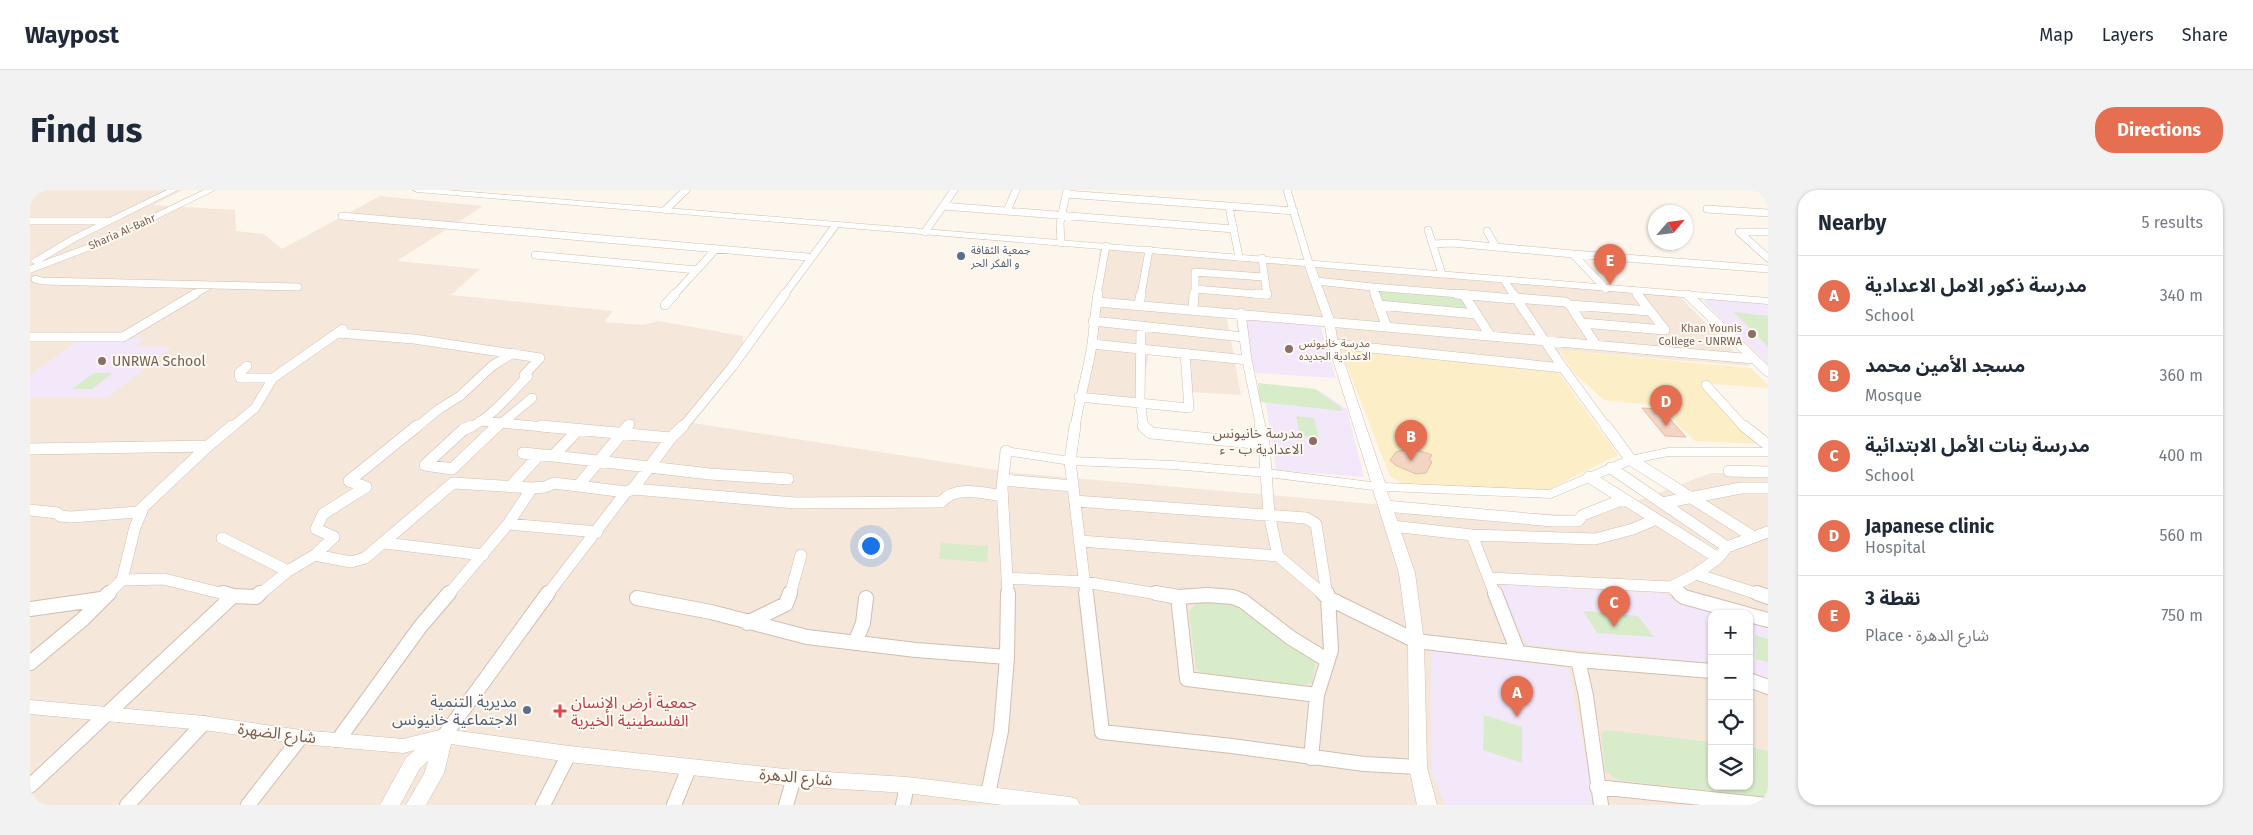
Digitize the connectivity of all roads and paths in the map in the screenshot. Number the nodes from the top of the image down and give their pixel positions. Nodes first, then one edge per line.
1 (174, 190) edge
2 (211, 190) edge
3 (417, 190) edge
4 (425, 190) edge
5 (686, 190) edge
6 (954, 190) edge
7 (1016, 190) edge
8 (1287, 190) edge
9 (1066, 192) edge
10 (943, 206) junction
11 (1229, 207) dead end
12 (1707, 209) dead end
13 (665, 210) junction
14 (1007, 211) junction
15 (1294, 211) junction
16 (1768, 213) edge
17 (1062, 215) junction
18 (342, 216) dead end
19 (108, 221) junction
20 (30, 222) edge
21 (835, 226) junction
22 (1234, 229) junction
23 (1428, 230) dead end
24 (1487, 230) dead end
25 (925, 232) junction
26 (1768, 232) edge
27 (1061, 243) junction
28 (1433, 244) junction
29 (1106, 246) junction
30 (1496, 247) junction
31 (716, 249) junction
32 (1148, 250) junction
33 (1573, 254) junction
34 (536, 255) dead end
35 (1240, 256) junction
36 (808, 257) dead end
37 (1262, 258) junction
38 (1768, 258) edge
39 (1309, 262) junction
40 (30, 264) edge
41 (1768, 269) edge
42 (697, 270) junction
43 (33, 274) edge
44 (1442, 274) junction
45 (1263, 277) junction
46 (1504, 280) junction
47 (1317, 281) junction
48 (210, 285) junction
49 (298, 287) dead end
50 (1372, 287) junction
51 (1195, 288) junction
52 (1606, 289) junction
53 (1635, 291) junction
54 (1464, 294) junction
55 (1688, 295) junction
56 (1515, 298) junction
57 (1768, 301) edge
58 (1096, 302) junction
59 (665, 304) dead end
60 (1140, 304) junction
61 (1378, 305) junction
62 (1570, 305) junction
63 (1193, 309) junction
64 (1650, 311) junction
65 (1241, 313) junction
66 (1476, 314) junction
67 (1329, 320) junction
68 (1093, 321) junction
69 (1582, 323) junction
70 (1386, 325) junction
71 (348, 326) dead end
72 (1141, 327) junction
73 (338, 333) junction
74 (1490, 335) junction
75 (30, 337) edge
76 (1244, 337) junction
77 (1544, 340) junction
78 (1092, 344) junction
79 (1333, 344) junction
80 (1596, 344) junction
81 (1142, 348) junction
82 (513, 353) junction
83 (1185, 353) junction
84 (1754, 359) junction
85 (1247, 360) junction
86 (247, 366) dead end
87 (1563, 368) junction
88 (1768, 372) edge
89 (272, 378) junction
90 (1706, 385) dead end
91 (1079, 397) junction
92 (532, 398) dead end
93 (1140, 402) junction
94 (480, 421) junction
95 (502, 424) junction
96 (630, 424) dead end
97 (578, 430) junction
98 (622, 434) junction
99 (671, 438) junction
100 (1264, 444) junction
101 (1768, 445) edge
102 (208, 446) junction
103 (31, 450) edge
104 (1006, 451) joint
105 (1768, 452) edge
106 (524, 453) dead end
107 (539, 455) junction
108 (553, 456) junction
109 (1631, 460) junction
110 (1070, 461) junction
111 (597, 462) junction
112 (650, 468) junction
113 (1610, 468) junction
114 (1729, 471) dead end
115 (1768, 472) edge
116 (1267, 473) junction
117 (1589, 477) junction
118 (788, 479) dead end
119 (1003, 480) junction
120 (511, 486) junction
121 (578, 486) junction
122 (1073, 486) junction
123 (1379, 486) junction
124 (532, 488) junction
125 (1768, 488) edge
126 (630, 491) junction
127 (1003, 496) junction
128 (1691, 498) junction
129 (1624, 499) junction
130 (1075, 501) junction
131 (1662, 503) junction
132 (1386, 506) junction
133 (30, 510) edge
134 (138, 512) junction
135 (1269, 514) junction
136 (1654, 520) junction
137 (508, 524) junction
138 (1392, 526) junction
139 (597, 532) junction
140 (1768, 532) edge
141 (1472, 535) junction
142 (1752, 536) junction
143 (222, 538) dead end
144 (1080, 541) junction
145 (385, 543) junction
146 (1727, 547) junction
147 (315, 555) junction
148 (483, 555) junction
149 (801, 555) dead end
150 (1278, 556) junction
151 (1718, 558) junction
152 (288, 571) junction
153 (1696, 574) junction
154 (1008, 578) junction
155 (1490, 578) junction
156 (122, 580) junction
157 (1085, 582) junction
158 (1671, 587) junction
159 (233, 596) junction
160 (1178, 597) junction
161 (1768, 597) edge
162 (637, 598) dead end
163 (866, 598) dead end
164 (1328, 598) junction
165 (101, 599) junction
166 (30, 609) edge
167 (1733, 610) edge
168 (1753, 616) edge
169 (1768, 620) edge
170 (747, 623) junction
171 (1416, 641) junction
172 (855, 643) junction
173 (1518, 652) junction
174 (1007, 657) junction
175 (1327, 660) junction
176 (1578, 660) junction
177 (30, 664) edge
178 (1708, 671) edge
179 (1753, 681) edge
180 (1768, 686) edge
181 (1317, 695) junction
182 (30, 707) edge
183 (107, 714) junction
184 (204, 724) junction
185 (444, 736) junction
186 (301, 737) junction
187 (338, 740) junction
188 (522, 748) joint
189 (568, 754) junction
190 (1311, 758) junction
191 (1418, 767) junction
192 (690, 768) junction
193 (36, 776) edge
194 (794, 778) junction
195 (907, 785) junction
196 (30, 786) edge
197 (1597, 787) junction
198 (988, 794) junction
199 (1015, 801) edge
200 (127, 805) edge
201 (248, 805) edge
202 (390, 805) edge
203 (416, 805) edge
204 (543, 805) edge
205 (674, 805) edge
206 (786, 805) edge
207 (903, 805) edge
208 (1070, 805) edge
209 (1427, 805) edge
210 (1601, 805) edge
211 (1768, 805) edge

1 - 19 main road, Sharia Al-Bahr
2 - 43 main road, Sharia Al-Bahr
3 - 4 street
4 - 13 street
5 - 13 street
6 - 10 street
7 - 14 street
8 - 15 street
9 - 15 street
9 - 17 street
10 - 14 street
10 - 25 street
11 - 22 street
12 - 16 street
13 - 21 street
14 - 17 street
15 - 39 street
17 - 22 street
17 - 27 street
18 - 31 street
19 - 20 street
19 - 40 main road, Sharia Al-Bahr
21 - 25 street
21 - 99 street
22 - 35 street
23 - 28 street
24 - 30 street
25 - 27 street
26 - 38 street
27 - 29 street
28 - 30 street
28 - 44 street
29 - 32 street
29 - 58 street
30 - 33 street
31 - 36 street
31 - 42 street
32 - 35 street
32 - 60 street
33 - 41 street
33 - 52 street
34 - 42 street
35 - 37 street
37 - 39 street
37 - 45 street
39 - 44 street
39 - 47 street
42 - 59 street
43 - 48 street
44 - 46 street
45 - 51 street
45 - 51 street
46 - 52 street
46 - 56 street
47 - 50 street
47 - 67 street
48 - 49 street
48 - 75 street
50 - 54 street
50 - 61 street
51 - 63 street
52 - 53 street
53 - 55 street
53 - 64 street
54 - 56 street
54 - 66 street
55 - 57 street
55 - 84 street
56 - 62 street
56 - 77 street
58 - 60 street
58 - 68 street
60 - 63 street
61 - 66 street
61 - 70 street
62 - 64 street
62 - 69 street
63 - 65 street
64 - 69 street
65 - 67 street
65 - 76 street
66 - 74 street
67 - 70 street
67 - 79 street
68 - 72 street
68 - 78 street
69 - 80 street
70 - 74 street
71 - 73 street
72 - 76 street
72 - 81 street
73 - 82 street
73 - 89 street
74 - 77 street
76 - 85 street
77 - 80 street
77 - 87 street
78 - 81 street
78 - 91 street
79 - 87 street
79 - 123 street
80 - 84 street
81 - 83 street
81 - 93 street
82 - 94 street
82 - 147 street
83 - 85 street
83 - 93 street
84 - 88 street
85 - 100 street
86 - 89 street
87 - 109 street
89 - 102 street
90 - 101 street
91 - 93 street
91 - 110 street
92 - 95 street
93 - 100 street
94 - 95 street
94 - 95 street
95 - 97 street
96 - 98 street
97 - 98 street
97 - 108 street
98 - 99 street
98 - 111 street
99 - 112 street
100 - 116 street
102 - 103 street
102 - 134 street
104 - 110 street
104 - 119 street
105 - 109 street
106 - 107 street
107 - 108 street
107 - 120 street
108 - 111 street
109 - 113 street
109 - 128 street
110 - 116 street
110 - 122 street
111 - 112 street
111 - 121 street
112 - 118 street
112 - 126 street
113 - 117 street
113 - 131 street
114 - 115 street
116 - 123 street
116 - 135 street
117 - 123 street
117 - 129 street
119 - 122 street
119 - 127 street
120 - 124 street
120 - 145 street
121 - 124 street
121 - 126 street
122 - 130 street
123 - 132 street
124 - 137 street
125 - 128 street
126 - 127 street
126 - 139 street
127 - 154 street
128 - 131 street
128 - 142 street
129 - 132 street
129 - 136 street
130 - 135 street
130 - 144 street
131 - 146 street
132 - 138 street
133 - 134 street
134 - 156 street
135 - 150 street
135 - 164 street
136 - 141 street
136 - 151 street
137 - 139 street
137 - 148 street
138 - 141 street
138 - 171 street
139 - 185 street
140 - 142 street
141 - 155 street
142 - 146 street
143 - 152 street
144 - 150 street
144 - 157 street
145 - 147 street
145 - 148 street
146 - 151 street
147 - 152 street
148 - 187 street
149 - 170 street
150 - 164 street
151 - 153 street
152 - 159 street
153 - 158 street
153 - 161 street
154 - 157 street
154 - 174 street
155 - 158 street
155 - 173 street
156 - 159 street
156 - 165 street
157 - 160 street
157 - 190 street
158 - 167 street
159 - 183 street
160 - 175 street
160 - 181 street
162 - 170 street
163 - 172 street
164 - 171 street
164 - 175 street
165 - 166 street
165 - 177 street
168 - 169 street
170 - 172 street
171 - 173 street
171 - 191 street
172 - 174 street
173 - 176 street
174 - 198 street
175 - 181 street
176 - 178 street
176 - 197 street
179 - 180 street
181 - 190 street
182 - 183 street, شارع الضهرة
183 - 184 street, شارع الضهرة
183 - 193 street
184 - 186 street, شارع الضهرة
184 - 200 street
185 - 187 street, شارع الضهرة
185 - 188 street, شارع الضهرة
185 - 202 street
185 - 203 street
186 - 187 street, شارع الضهرة
186 - 201 street
188 - 189 street, شارع الدهرة
189 - 192 street, شارع الدهرة
189 - 204 street
190 - 191 street
191 - 209 street
192 - 194 street, شارع الدهرة
192 - 205 street
193 - 196 street
194 - 195 street, شارع الدهرة
194 - 206 street
195 - 198 street, شارع الدهرة
195 - 207 street
197 - 210 street
197 - 211 street
198 - 199 street, شارع الدهرة
199 - 208 street, شارع الدهرة

